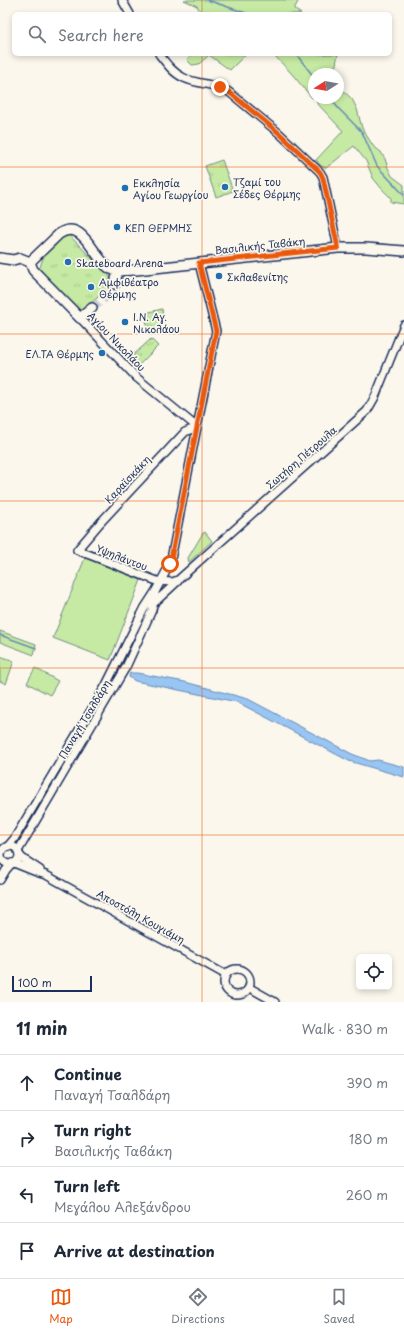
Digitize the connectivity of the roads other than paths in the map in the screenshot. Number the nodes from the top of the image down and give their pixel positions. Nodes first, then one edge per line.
1 (122, 0) edge
2 (129, 12) edge
3 (161, 56) edge
4 (338, 248) junction
5 (404, 252) edge
6 (0, 258) edge
7 (30, 262) junction
8 (199, 263) junction
9 (118, 270) junction
10 (115, 284) tunnel mouth
11 (92, 308) tunnel mouth
12 (80, 318) junction
13 (404, 324) edge
14 (197, 427) junction
15 (77, 550) joint
16 (178, 580) junction
17 (161, 581) junction
18 (156, 592) junction
19 (153, 604) junction
20 (5, 847) edge
21 (18, 852) junction
22 (1, 857) edge
23 (13, 863) junction
24 (46, 875) junction
25 (0, 880) edge
26 (226, 975) junction
27 (250, 988) junction
28 (275, 1002) edge

1 - 2 street
3 - 4 street
4 - 5 main road, Βασιλικής Ταβάκη
4 - 8 main road, Βασιλικής Ταβάκη
6 - 7 main road
7 - 9 main road
7 - 12 main road, Αγίου Νικολάου
8 - 9 main road, Βασιλικής Ταβάκη
8 - 14 street, Παναγή Τσαλδάρη
9 - 10 main road
11 - 12 main road
12 - 14 street, Αγίου Νικολάου
13 - 16 street, Σωτήρη Πέτρουλα
14 - 15 street, Καραϊσκάκη
14 - 17 street, Παναγή Τσαλδάρη
15 - 17 street, Υψηλάντου
16 - 17 street
16 - 19 street, Σωτήρη Πέτρουλα
17 - 18 street, Παναγή Τσαλδάρη
18 - 19 street, Παναγή Τσαλδάρη
18 - 20 street, Παναγή Τσαλδάρη
19 - 21 street, Παναγή Τσαλδάρη
20 - 21 street
20 - 22 street
21 - 23 street
21 - 24 street, Αποστόλη Κουγιάμη
22 - 23 street
23 - 24 street, Αποστόλη Κουγιάμη
23 - 25 street
24 - 26 street, Αποστόλη Κουγιάμη
26 - 27 street
26 - 27 street
27 - 28 street

